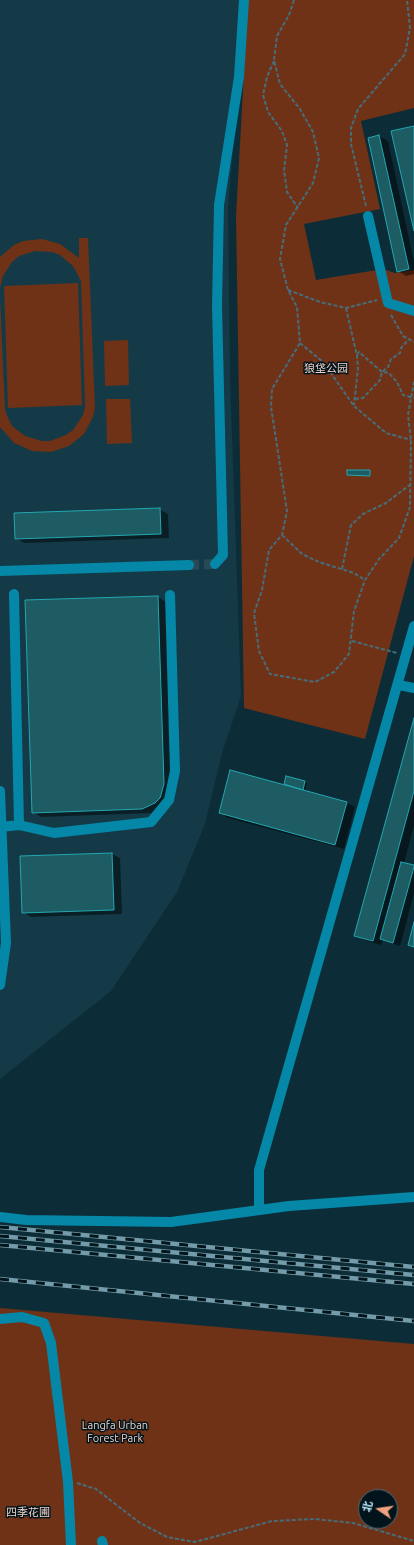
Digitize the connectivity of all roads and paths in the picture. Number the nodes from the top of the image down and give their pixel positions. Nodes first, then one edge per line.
1 (244, 0) edge
2 (294, 0) edge
3 (407, 0) edge
4 (274, 60) junction
5 (298, 208) junction
6 (368, 216) joint
7 (288, 290) junction
8 (387, 300) junction
9 (346, 308) junction
10 (414, 311) edge
11 (409, 339) junction
12 (414, 342) edge
13 (300, 343) junction
14 (357, 356) junction
15 (382, 372) junction
16 (414, 382) edge
17 (413, 398) edge
18 (355, 399) junction
19 (354, 406) junction
20 (411, 440) junction
21 (411, 484) junction
22 (282, 535) junction
23 (215, 564) dead end
24 (189, 565) tunnel mouth
25 (342, 569) junction
26 (0, 571) edge
27 (365, 580) junction
28 (14, 594) dead end
29 (170, 596) dead end
30 (414, 626) edge
31 (352, 641) junction
32 (407, 656) junction
33 (399, 685) junction
34 (414, 688) edge
35 (0, 791) edge
36 (19, 825) junction
37 (1, 827) junction
38 (0, 985) edge
39 (414, 1197) edge
40 (259, 1210) junction
41 (0, 1217) edge
42 (0, 1319) edge
43 (68, 1482) junction
44 (414, 1541) edge
45 (195, 1542) junction
46 (71, 1545) edge
47 (196, 1545) edge

1 - 23 street
2 - 4 path
3 - 6 path
4 - 5 path
4 - 5 path
5 - 7 path
6 - 8 street
7 - 9 path
7 - 13 path
8 - 9 path
8 - 10 street
8 - 11 path
9 - 14 path
11 - 12 path
11 - 15 path
13 - 19 path
13 - 22 path
14 - 15 path
14 - 18 path
15 - 17 path
15 - 18 path
16 - 17 path
17 - 20 path
18 - 19 path
19 - 20 path
20 - 21 path
21 - 25 path
21 - 27 path
22 - 25 path
22 - 31 path
24 - 26 street
25 - 27 path
27 - 31 path
28 - 36 street
29 - 36 street
30 - 32 street
31 - 32 path
32 - 33 street
33 - 34 street
33 - 40 street
35 - 37 street
36 - 37 street
37 - 38 street
39 - 40 street
40 - 41 street
42 - 43 street
43 - 45 path
43 - 46 street
44 - 45 path
45 - 47 path

